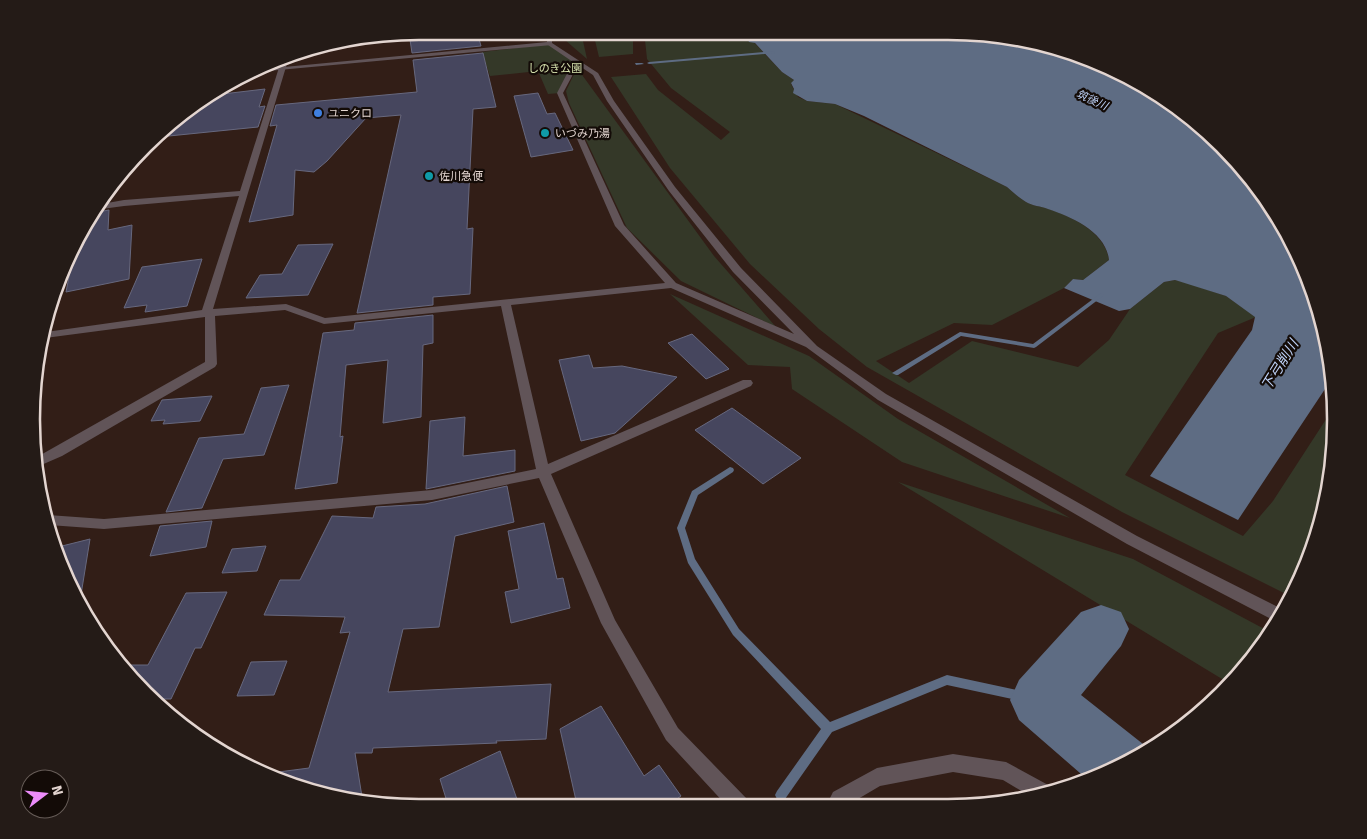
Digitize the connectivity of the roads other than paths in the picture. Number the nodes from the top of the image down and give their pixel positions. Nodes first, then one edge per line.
1 (550, 40) edge
2 (550, 44) junction
3 (576, 63) junction
4 (283, 66) edge
5 (282, 69) junction
6 (272, 70) edge
7 (242, 192) junction
8 (106, 206) edge
9 (672, 285) junction
10 (505, 302) junction
11 (208, 313) junction
12 (50, 334) edge
13 (814, 348) junction
14 (746, 383) dead end
15 (42, 460) edge
16 (543, 472) junction
17 (54, 520) edge
18 (1274, 613) edge
19 (1036, 789) edge
20 (733, 799) edge
21 (842, 799) edge

1 - 2 street
2 - 3 street
2 - 5 street
3 - 9 street
3 - 13 street
4 - 5 street
5 - 6 street
5 - 7 street
7 - 8 street
7 - 11 street
9 - 10 street
9 - 13 street
10 - 11 street
10 - 16 street
11 - 12 street
11 - 15 street
13 - 18 street
14 - 16 street
16 - 17 street
16 - 20 street
19 - 21 street

